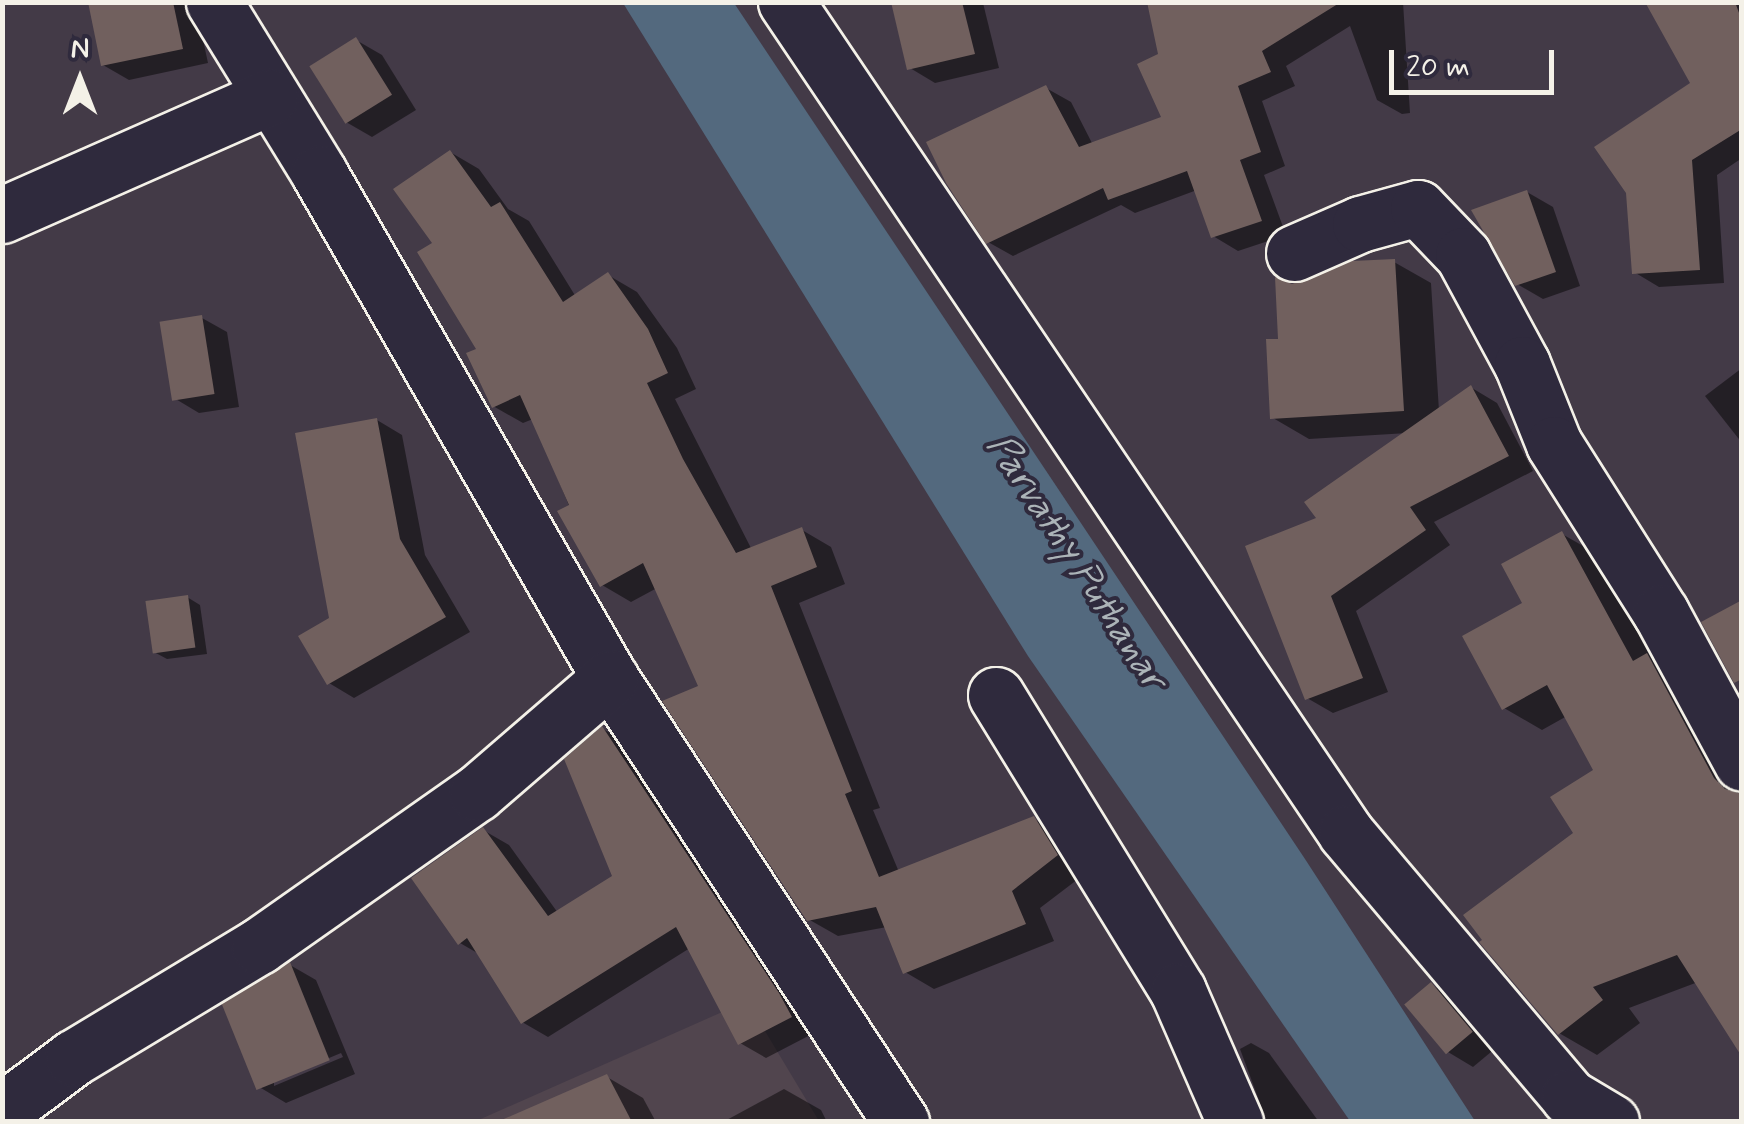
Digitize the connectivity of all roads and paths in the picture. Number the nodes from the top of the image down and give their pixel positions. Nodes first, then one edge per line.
1 (214, 2) edge
2 (786, 2) edge
3 (270, 96) junction
4 (2, 215) edge
5 (1294, 253) dead end
6 (610, 678) junction
7 (996, 695) dead end
8 (1742, 763) edge
9 (2, 1111) edge
10 (901, 1122) edge
11 (1235, 1122) edge
12 (1611, 1122) edge

1 - 3 street
2 - 12 street
3 - 4 street
3 - 6 street
5 - 8 street
6 - 9 street
6 - 10 street
7 - 11 street

